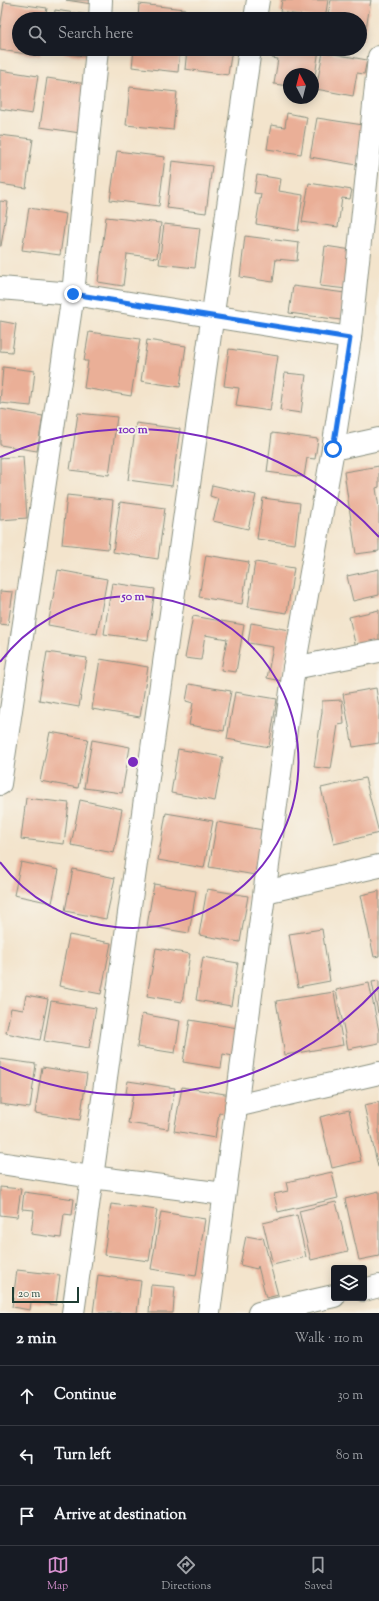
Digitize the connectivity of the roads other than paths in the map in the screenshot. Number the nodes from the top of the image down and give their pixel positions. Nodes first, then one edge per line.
1 (101, 0) edge
2 (258, 0) edge
3 (100, 12) edge
4 (256, 12) edge
5 (96, 56) edge
6 (249, 56) edge
7 (379, 57) edge
8 (0, 288) edge
9 (73, 294) junction
10 (212, 315) junction
11 (350, 338) junction
12 (379, 439) edge
13 (333, 449) junction
14 (379, 651) edge
15 (294, 668) junction
16 (0, 784) edge
17 (379, 866) edge
18 (265, 892) junction
19 (379, 1073) edge
20 (236, 1106) junction
21 (0, 1163) edge
22 (92, 1177) junction
23 (224, 1194) junction
24 (379, 1286) edge
25 (367, 1289) edge
26 (331, 1297) edge
27 (73, 1313) edge
28 (209, 1313) edge
29 (259, 1313) edge

1 - 3 street
2 - 4 street
5 - 9 street
6 - 10 street
7 - 11 street
8 - 9 street
9 - 10 street
9 - 16 street
10 - 11 street
10 - 22 street
11 - 13 street
12 - 13 street
13 - 15 street
14 - 15 street
15 - 18 street
17 - 18 street
18 - 20 street
19 - 20 street
20 - 23 street
21 - 22 street
22 - 23 street
22 - 27 street
23 - 28 street
24 - 25 street
26 - 29 street

